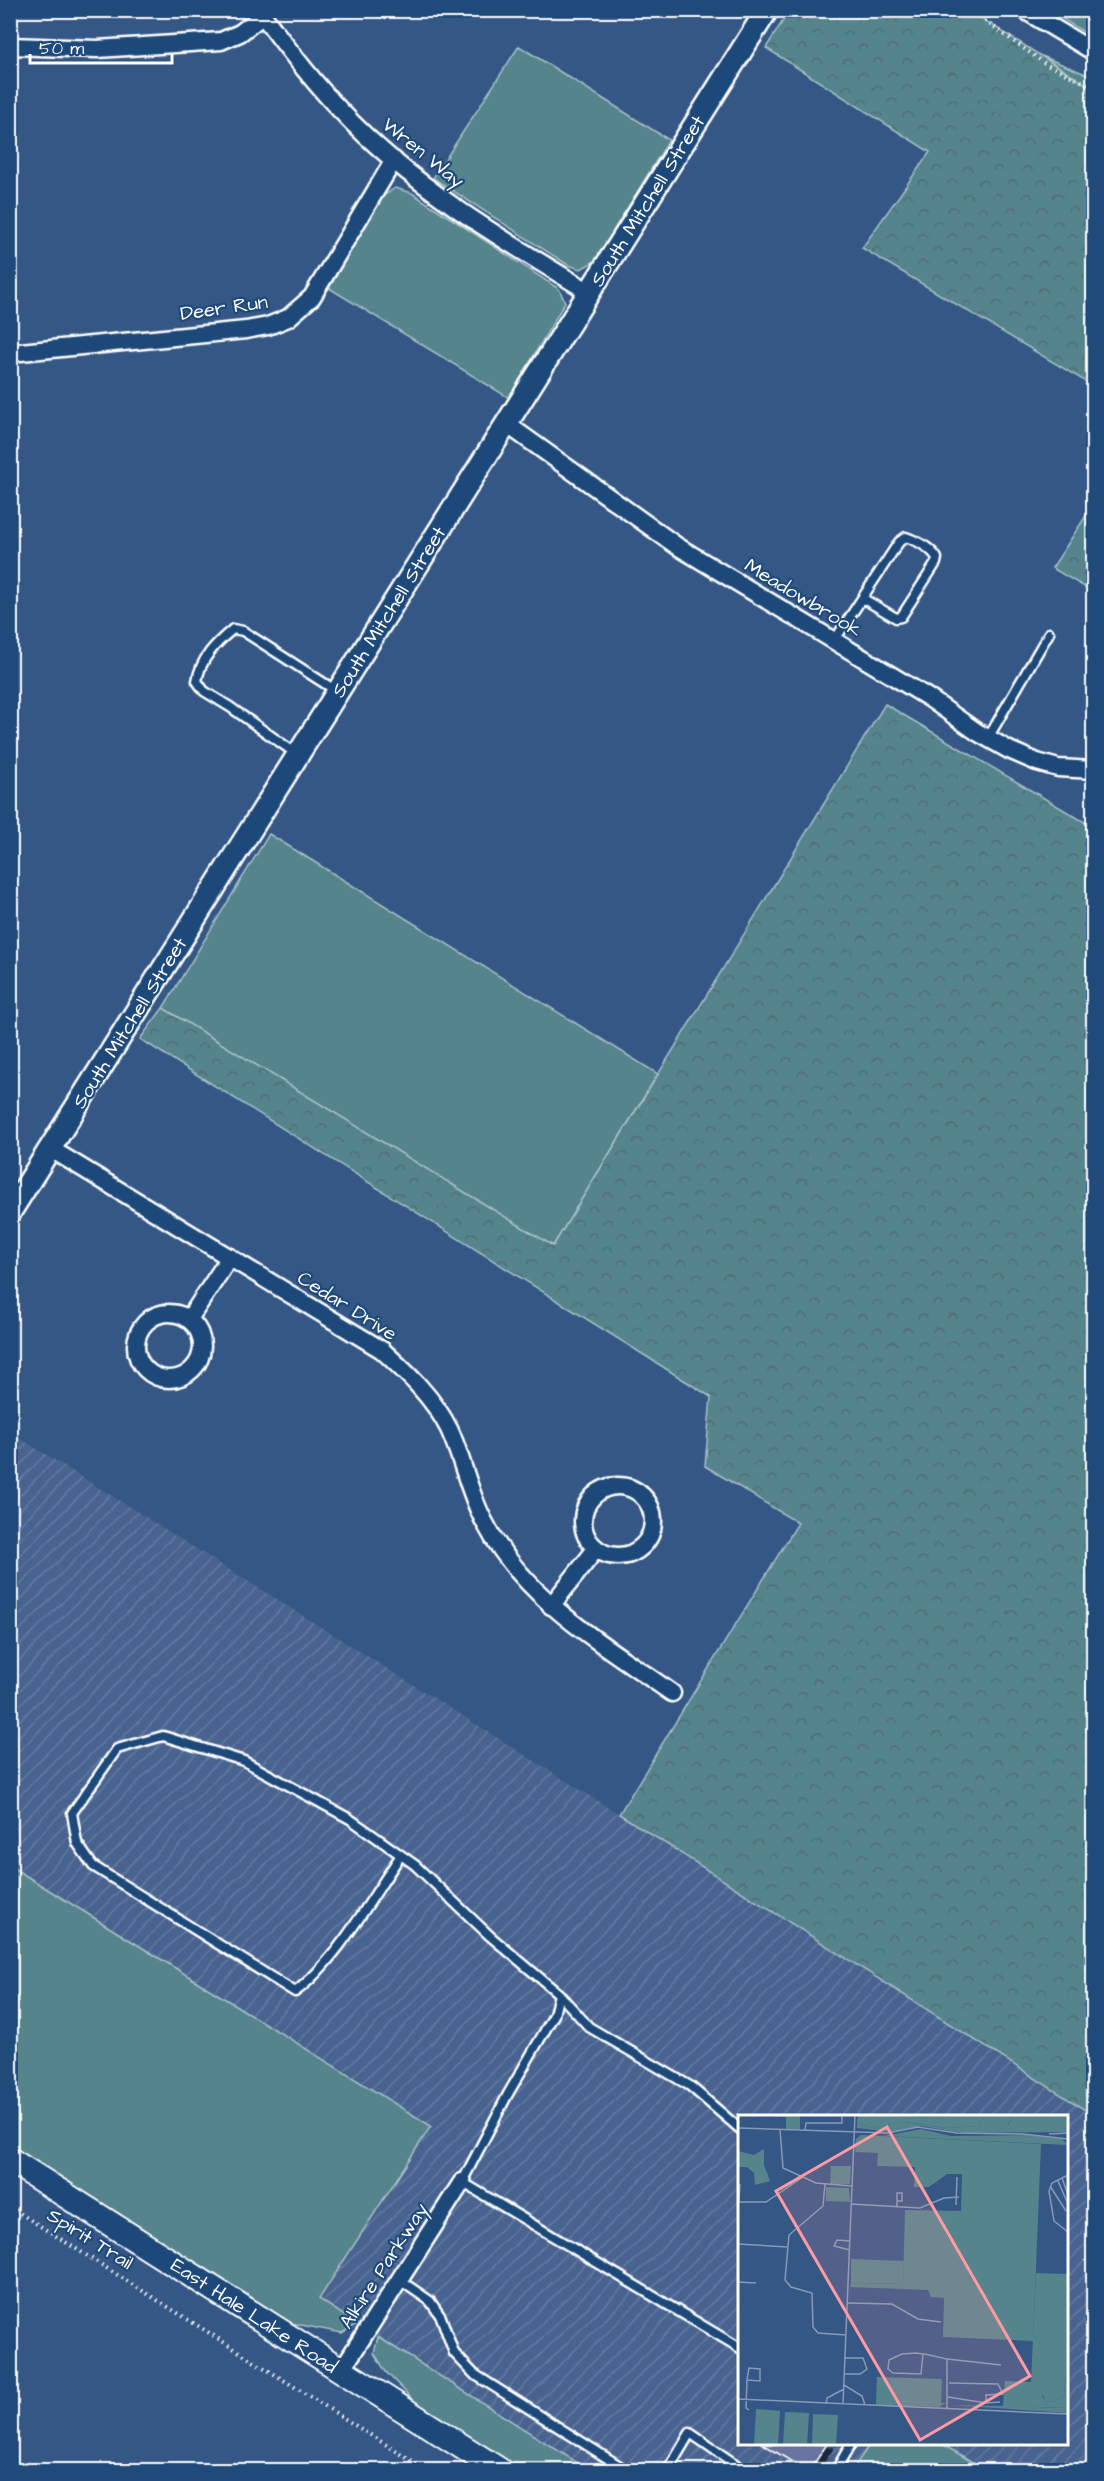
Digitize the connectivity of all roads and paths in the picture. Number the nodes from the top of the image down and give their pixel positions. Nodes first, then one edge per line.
1 (767, 10) edge
2 (970, 10) edge
3 (1024, 10) edge
4 (261, 13) edge
5 (10, 46) edge
6 (1094, 52) edge
7 (1094, 87) edge
8 (394, 160) junction
9 (591, 293) junction
10 (10, 353) edge
11 (508, 425) junction
12 (862, 598) junction
13 (1049, 633) dead end
14 (834, 641) junction
15 (338, 693) junction
16 (988, 738) junction
17 (298, 755) junction
18 (1094, 770) edge
19 (51, 1149) junction
20 (10, 1212) edge
21 (230, 1257) junction
22 (189, 1319) junction
23 (596, 1549) junction
24 (551, 1606) junction
25 (672, 1693) dead end
26 (401, 1855) junction
27 (559, 1994) junction
28 (738, 2127) edge
29 (10, 2160) edge
30 (462, 2182) junction
31 (10, 2207) edge
32 (401, 2281) junction
33 (738, 2348) edge
34 (341, 2372) junction
35 (850, 2445) edge
36 (426, 2470) edge
37 (499, 2470) edge
38 (626, 2470) edge
39 (668, 2470) edge
40 (744, 2470) edge
41 (836, 2470) edge

1 - 9 street, South Mitchell Street
2 - 7 path
3 - 6 street
4 - 5 street
4 - 8 street, Wren Way
8 - 9 street, Wren Way
8 - 10 street, Deer Run
9 - 11 street, South Mitchell Street
11 - 14 street, Meadowbrook
11 - 15 street, South Mitchell Street
12 - 12 lane
12 - 14 lane
13 - 16 lane
14 - 16 street, Meadowbrook
15 - 17 street, South Mitchell Street
15 - 17 lane
16 - 18 street, Meadowbrook
17 - 19 street, South Mitchell Street
19 - 20 street, South Mitchell Street
19 - 21 street, Cedar Drive
21 - 22 street
21 - 24 street, Cedar Drive
22 - 22 street
23 - 23 street
23 - 24 street
24 - 25 street, Cedar Drive
26 - 26 lane
26 - 27 lane
27 - 28 lane
27 - 30 lane
29 - 34 main road, East Hale Lake Road
30 - 32 street, Alkire Parkway
30 - 33 lane
31 - 36 path, Spirit Trail
32 - 34 street, Alkire Parkway
32 - 38 lane
34 - 37 main road, East Hale Lake Road
35 - 41 lane
39 - 40 lane

